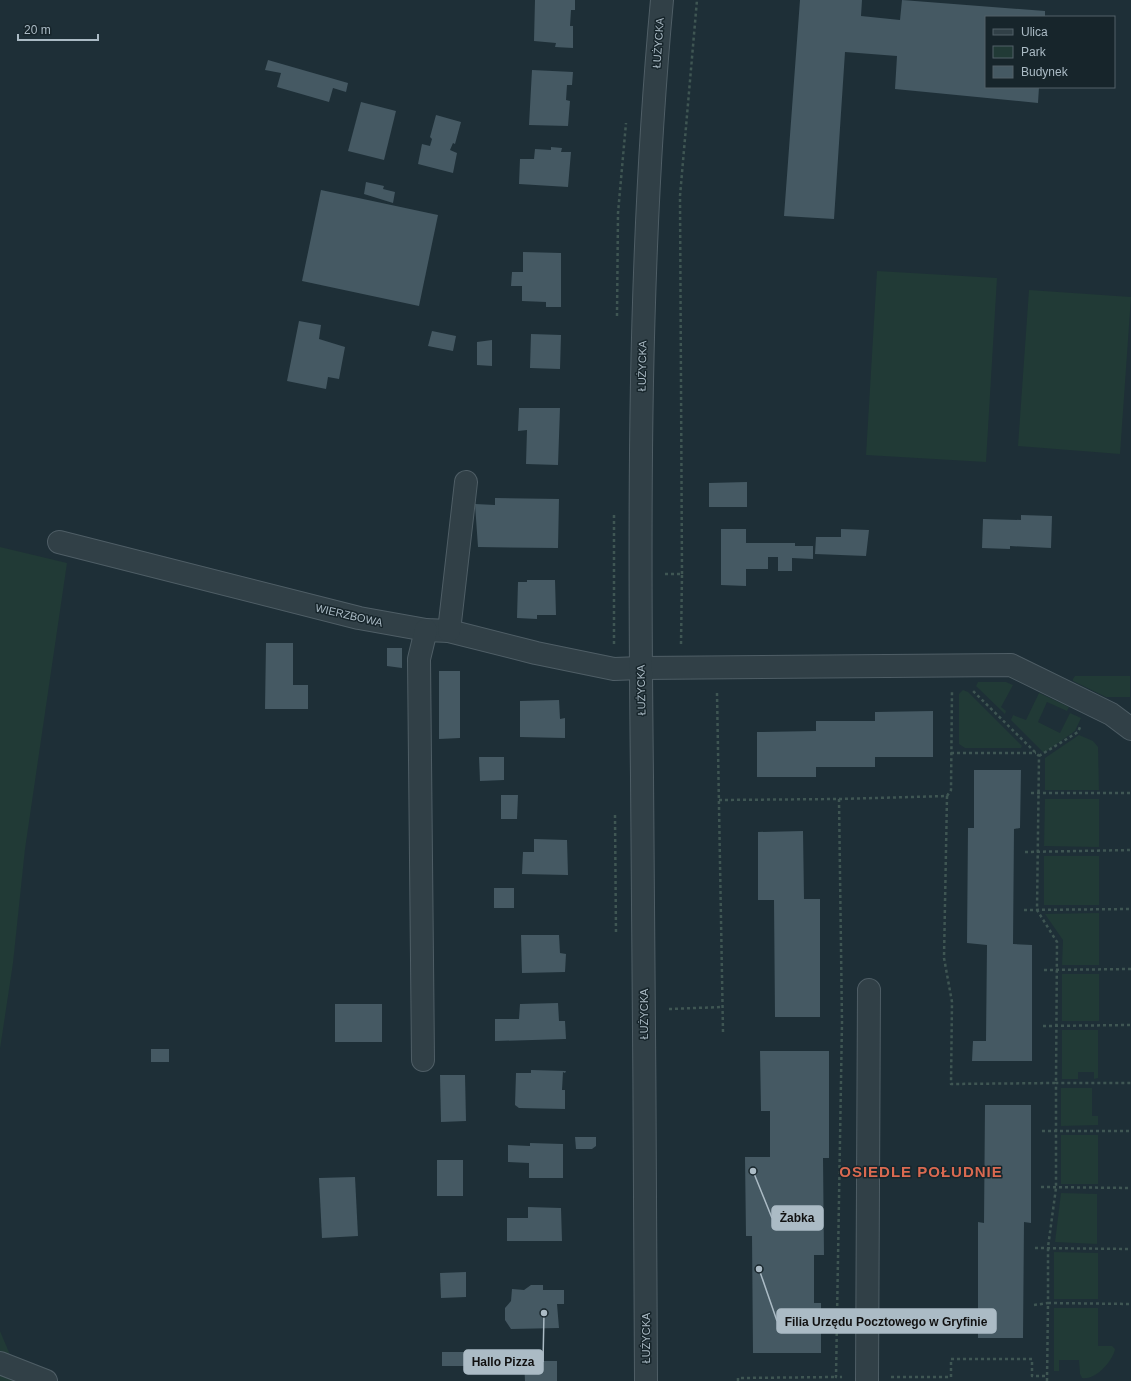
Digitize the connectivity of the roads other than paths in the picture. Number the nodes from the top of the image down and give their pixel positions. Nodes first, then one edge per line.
1 (662, 0) edge
2 (466, 482) dead end
3 (60, 542) dead end
4 (426, 630) junction
5 (449, 631) junction
6 (641, 668) junction
7 (1131, 729) edge
8 (869, 990) dead end
9 (423, 1060) dead end
10 (0, 1364) edge
11 (46, 1381) edge
12 (646, 1381) edge
13 (867, 1381) edge

1 - 6 street, ŁUŻYCKA
2 - 5 street
3 - 4 street, WIERZBOWA
4 - 5 street, WIERZBOWA
4 - 9 street
5 - 6 street, WIERZBOWA
6 - 7 street, WIERZBOWA
6 - 12 street, ŁUŻYCKA
8 - 13 street
10 - 11 street

